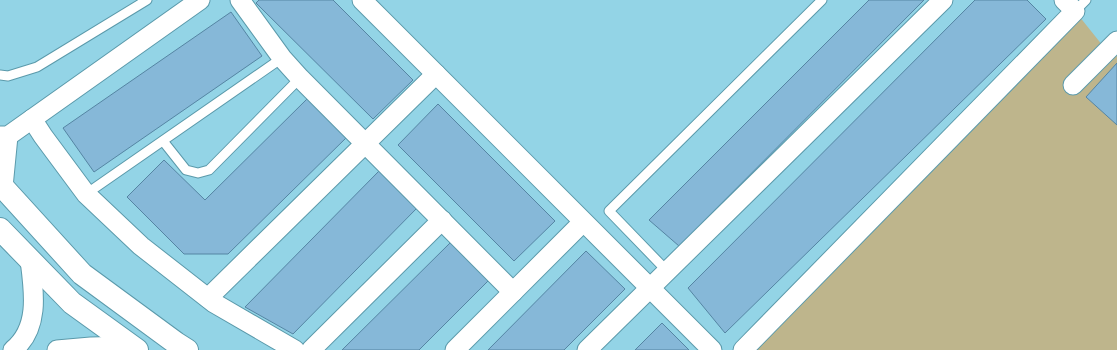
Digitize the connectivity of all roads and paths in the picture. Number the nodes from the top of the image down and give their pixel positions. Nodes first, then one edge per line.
1 (147, 0) edge
2 (200, 0) edge
3 (240, 0) edge
4 (362, 0) edge
5 (822, 0) edge
6 (943, 0) edge
7 (1075, 4) edge
8 (1117, 41) edge
9 (282, 58) junction
10 (436, 74) junction
11 (0, 75) edge
12 (300, 78) junction
13 (1073, 85) dead end
14 (32, 119) junction
15 (4, 136) edge
16 (163, 141) junction
17 (366, 143) junction
18 (1, 186) edge
19 (86, 194) junction
20 (442, 220) junction
21 (583, 222) junction
22 (0, 229) edge
23 (30, 260) junction
24 (667, 271) junction
25 (650, 288) junction
26 (514, 292) junction
27 (208, 298) junction
28 (134, 348) edge
29 (13, 350) edge
30 (57, 350) edge
31 (187, 350) edge
32 (295, 350) edge
33 (311, 350) edge
34 (455, 350) edge
35 (587, 350) edge
36 (712, 350) edge
37 (743, 350) edge

1 - 11 lane
2 - 14 street
3 - 9 street
4 - 10 street
5 - 24 lane
6 - 24 street
7 - 37 street
8 - 13 street
9 - 12 street
9 - 16 lane
10 - 17 street
10 - 21 street
12 - 16 lane
12 - 17 street
14 - 15 street
14 - 19 street
15 - 18 street
16 - 19 lane
17 - 20 street
17 - 27 street
18 - 31 street
19 - 27 street
20 - 26 street
20 - 33 street
21 - 25 street
21 - 26 street
22 - 23 street
23 - 28 street
23 - 29 street
24 - 25 street
25 - 35 street
25 - 36 street
26 - 34 street
27 - 32 street
28 - 30 street

